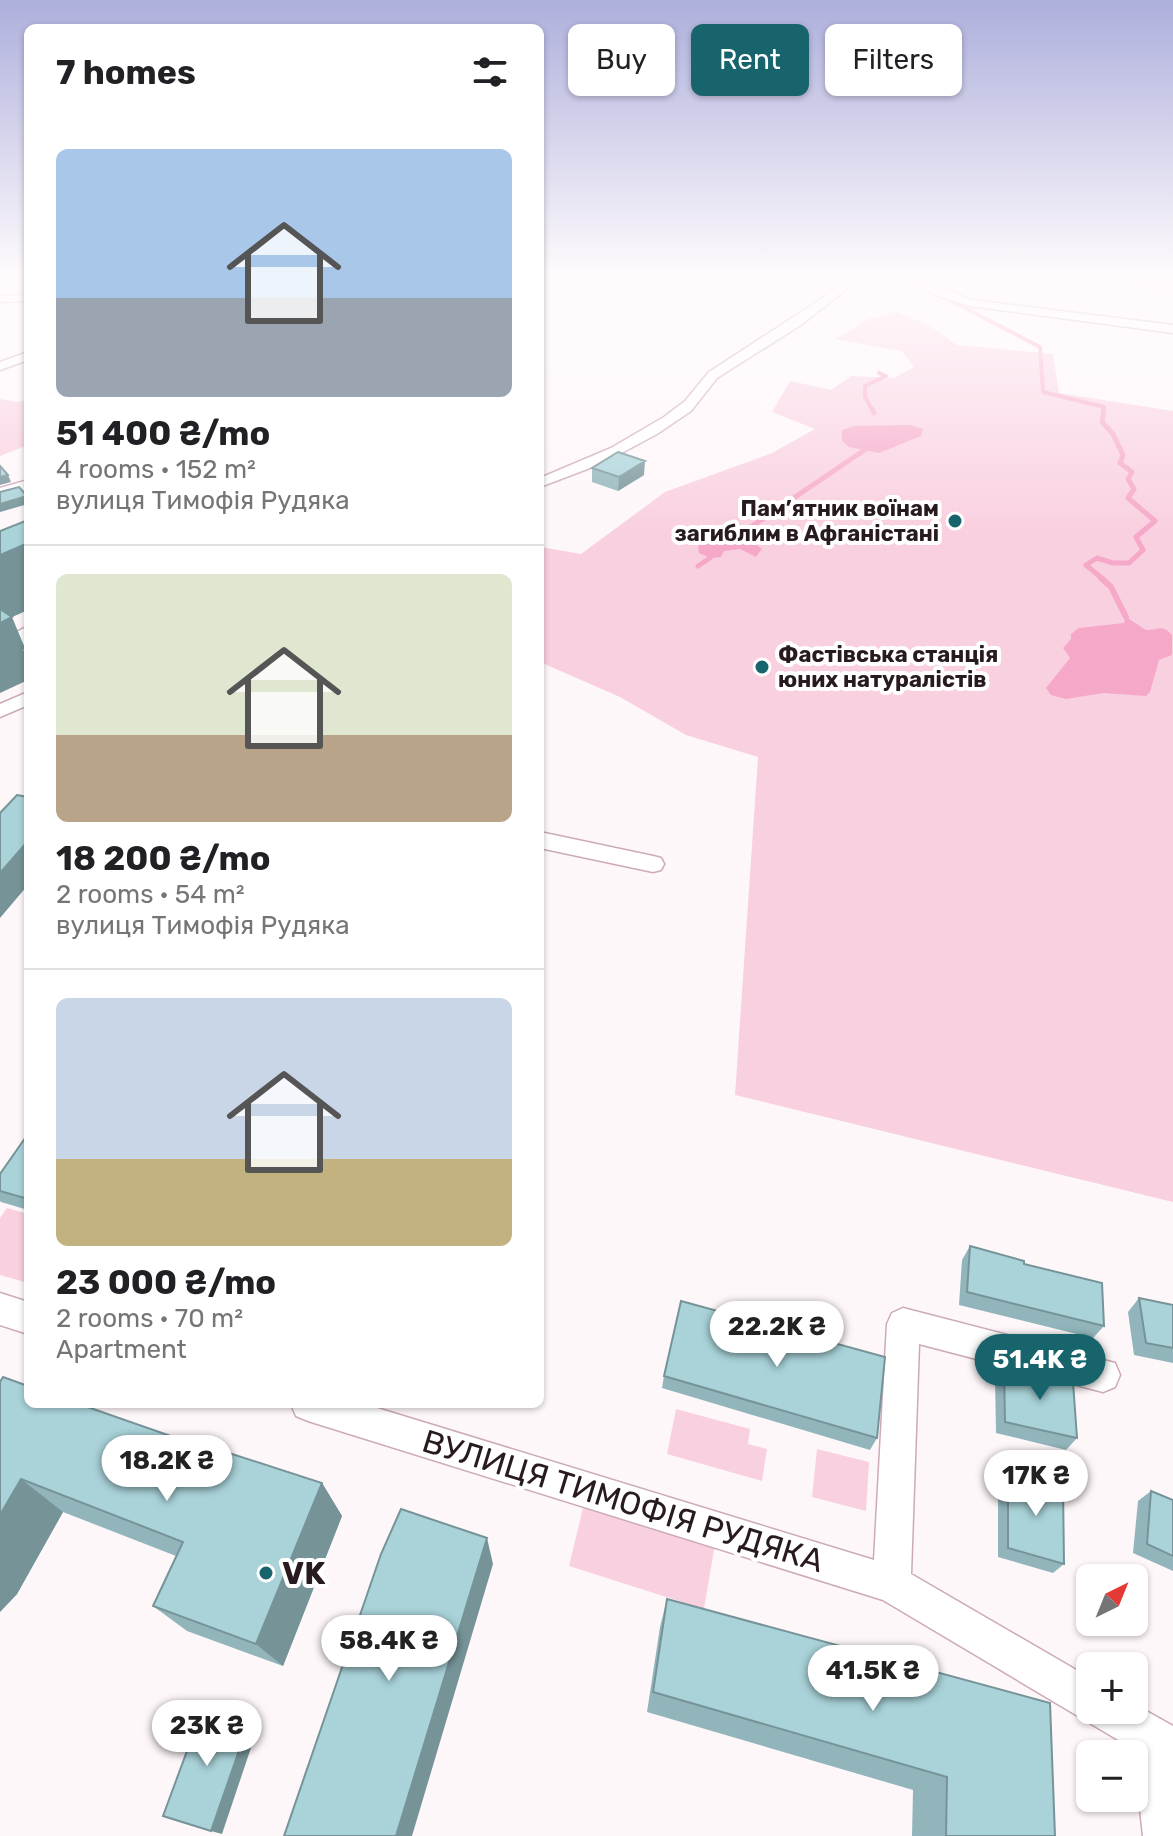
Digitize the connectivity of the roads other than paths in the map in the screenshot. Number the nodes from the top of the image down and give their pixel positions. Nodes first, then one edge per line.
1 (737, 361) edge
2 (544, 481) edge
3 (24, 485) edge
4 (0, 493) edge
5 (24, 633) edge
6 (24, 650) edge
7 (24, 700) edge
8 (0, 711) edge
9 (544, 841) edge
10 (653, 864) dead end
11 (0, 1309) edge
12 (24, 1317) edge
13 (1103, 1375) dead end
14 (321, 1408) edge
15 (892, 1584) junction
16 (1076, 1693) edge
17 (1129, 1724) edge
18 (1161, 1743) edge
19 (1165, 1836) edge

1 - 2 street
3 - 4 street
5 - 6 street
7 - 8 street
9 - 10 street
11 - 12 street
13 - 15 street
14 - 15 street, ВУЛИЦЯ ТИМОФІЯ РУДЯКА
15 - 16 street, ВУЛИЦЯ ТИМОФІЯ РУДЯКА
17 - 18 street
18 - 19 street

